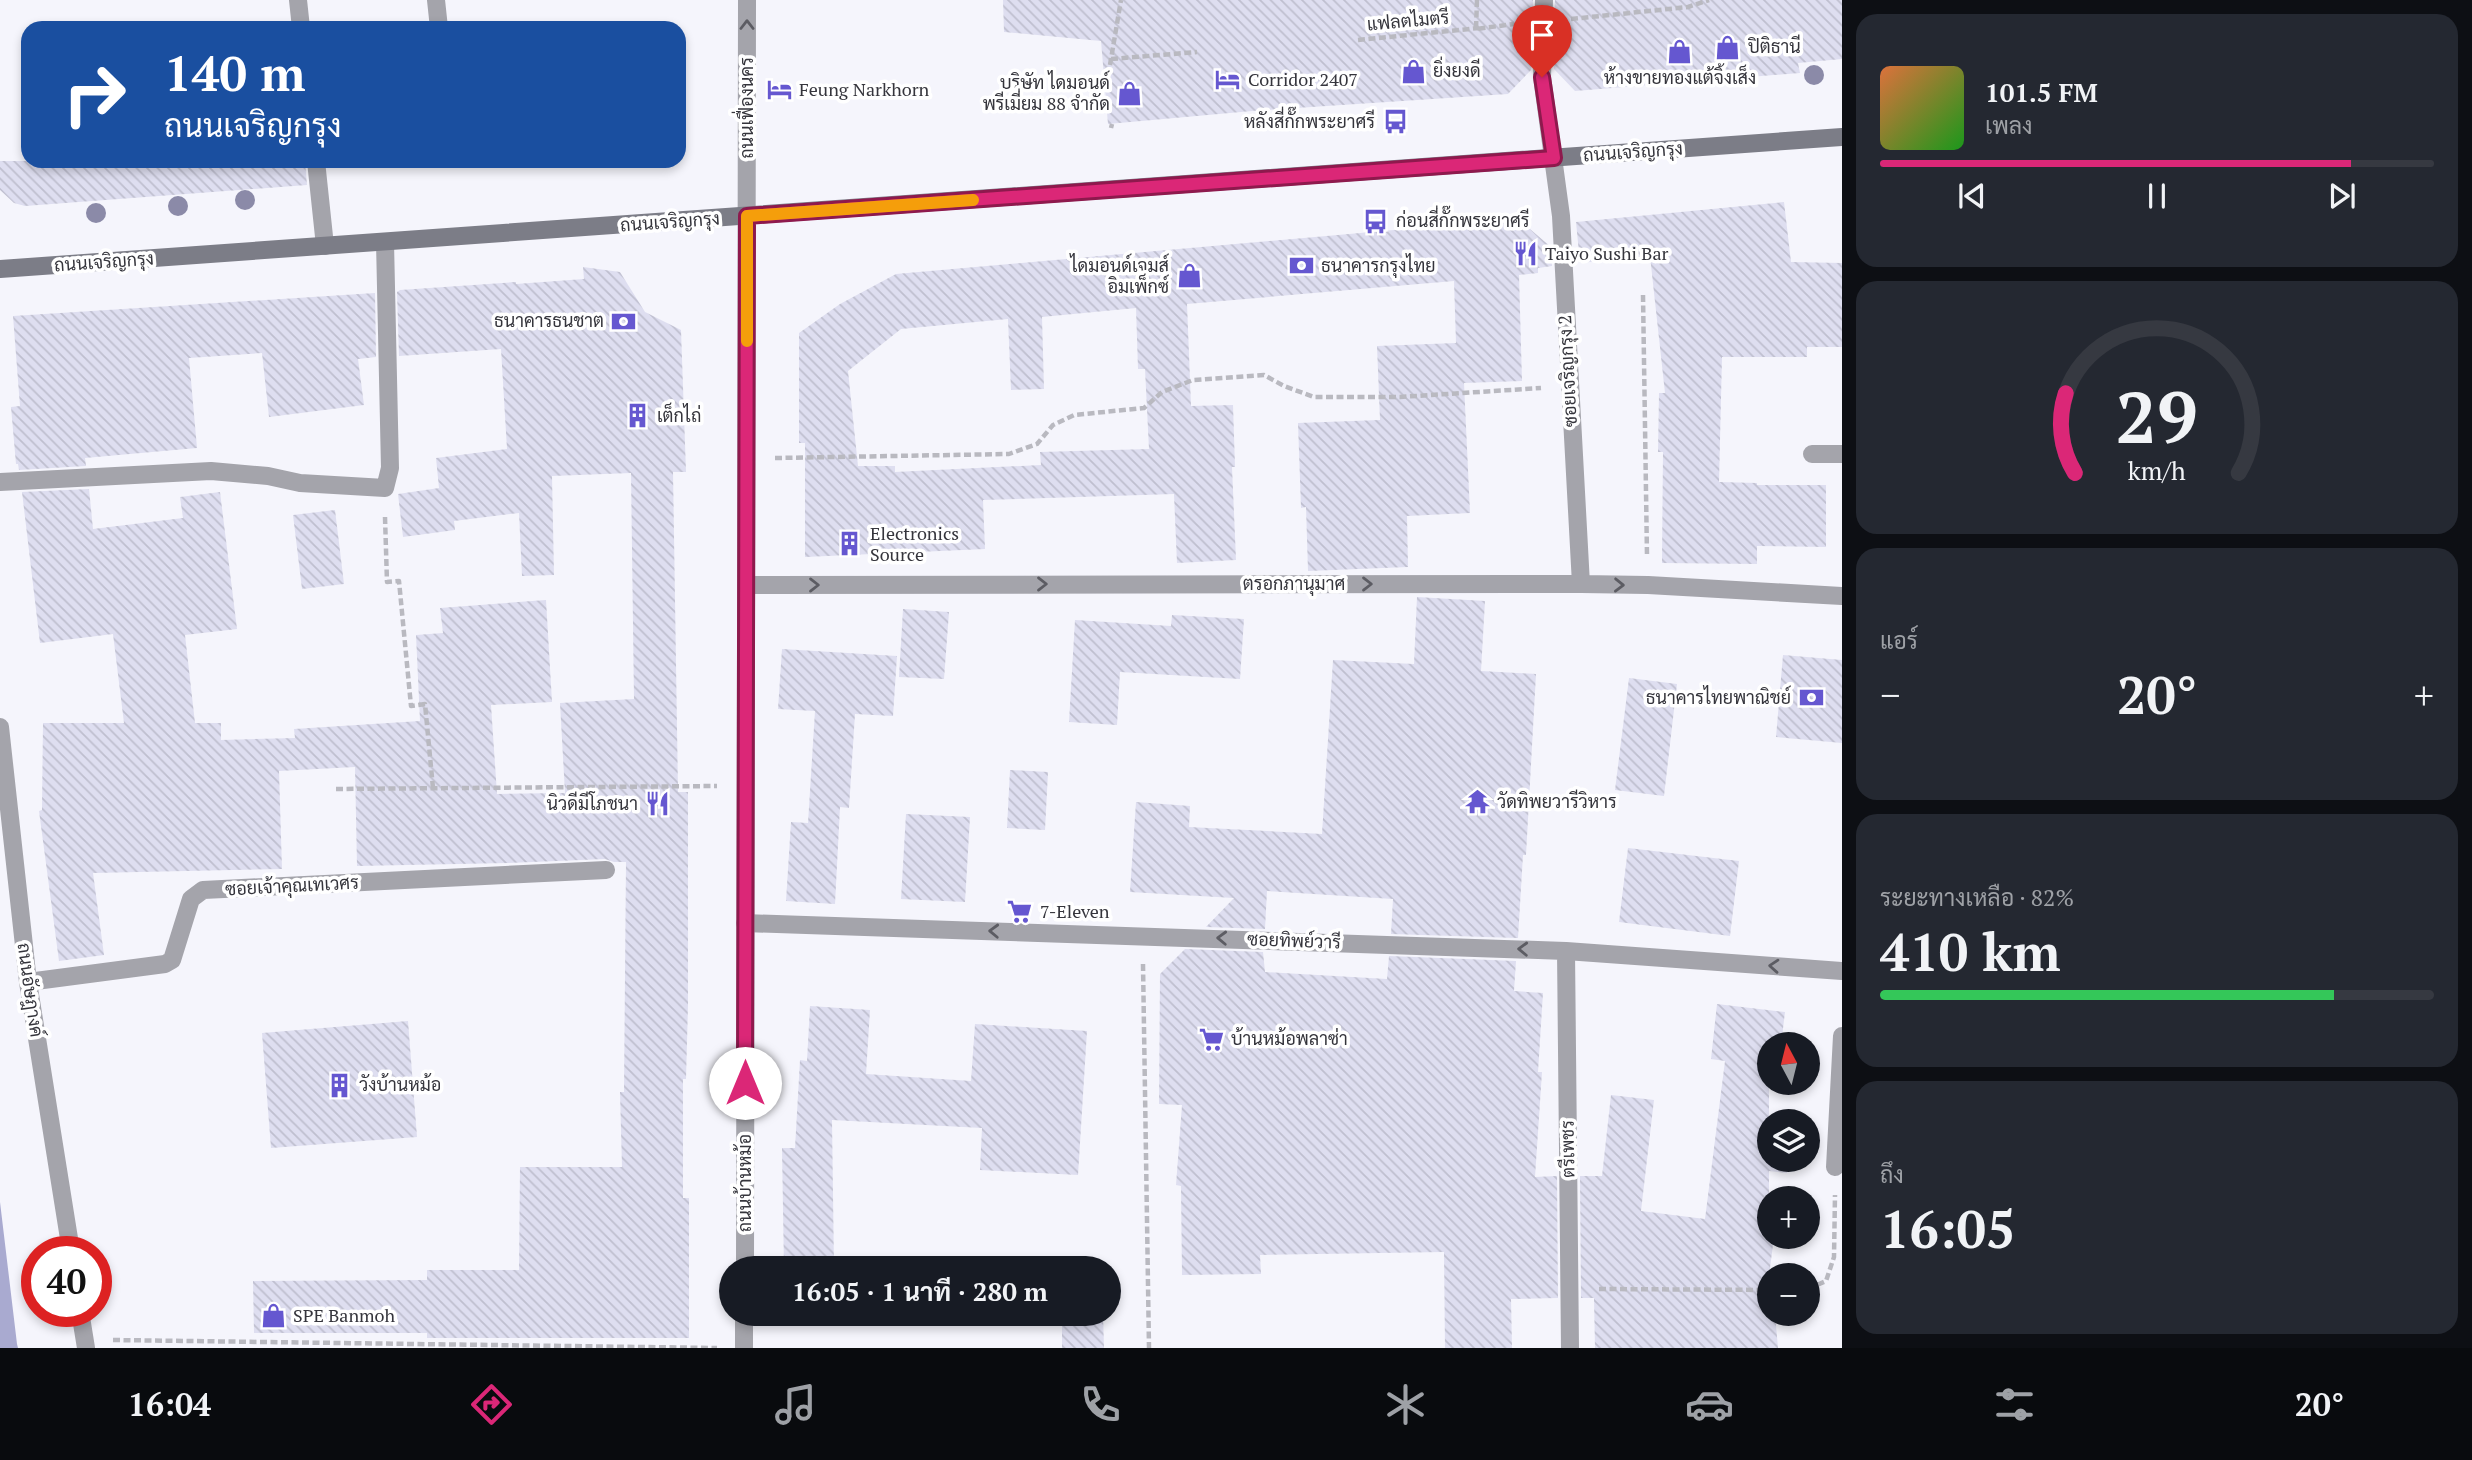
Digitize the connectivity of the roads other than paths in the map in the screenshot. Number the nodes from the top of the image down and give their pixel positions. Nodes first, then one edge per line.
1 (298, 0) edge
2 (436, 0) edge
3 (747, 0) edge
4 (1544, 0) edge
5 (300, 21) edge
6 (438, 21) edge
7 (1842, 138) edge
8 (1554, 158) junction
9 (317, 168) edge
10 (747, 216) junction
11 (385, 242) junction
12 (325, 246) junction
13 (0, 269) edge
14 (1812, 454) dead end
15 (1842, 454) edge
16 (0, 482) edge
17 (746, 584) junction
18 (1581, 584) junction
19 (1842, 596) edge
20 (0, 727) edge
21 (607, 870) dead end
22 (745, 923) junction
23 (1566, 951) junction
24 (1842, 971) edge
25 (28, 982) junction
26 (1842, 1036) edge
27 (1836, 1167) road end
28 (69, 1236) edge
29 (745, 1256) edge
30 (744, 1326) edge
31 (744, 1348) edge
32 (1570, 1348) edge

1 - 5 street
2 - 6 street
10 -> 3 street, ถนนเฟื่องนคร
4 - 8 street, ซอยเจริญกรุง 2
7 - 8 main road, ถนนเจริญกรุง
8 - 10 main road, ถนนเจริญกรุง
8 - 18 street, ซอยเจริญกรุง 2
9 - 12 street
10 - 11 main road, ถนนเจริญกรุง
10 - 17 street, ถนนบ้านหม้อ
11 - 12 main road, ถนนเจริญกรุง
11 - 16 street
12 - 13 main road, ถนนเจริญกรุง
14 - 15 street
17 -> 18 street, ตรอกภานุมาศ
17 - 22 street, ถนนบ้านหม้อ
18 -> 19 street, ตรอกภานุมาศ
20 - 25 street, ถนนอัษฎางค์
21 - 25 street, ซอยเจ้าคุณเทเวศร
23 -> 22 street, ซอยทิพย์วารี
22 - 29 street, ถนนบ้านหม้อ
24 -> 23 street, ซอยทิพย์วารี
23 - 32 street, ตรีเพชร
25 - 28 street, ถนนอัษฎางค์
26 - 27 street
30 - 31 street

